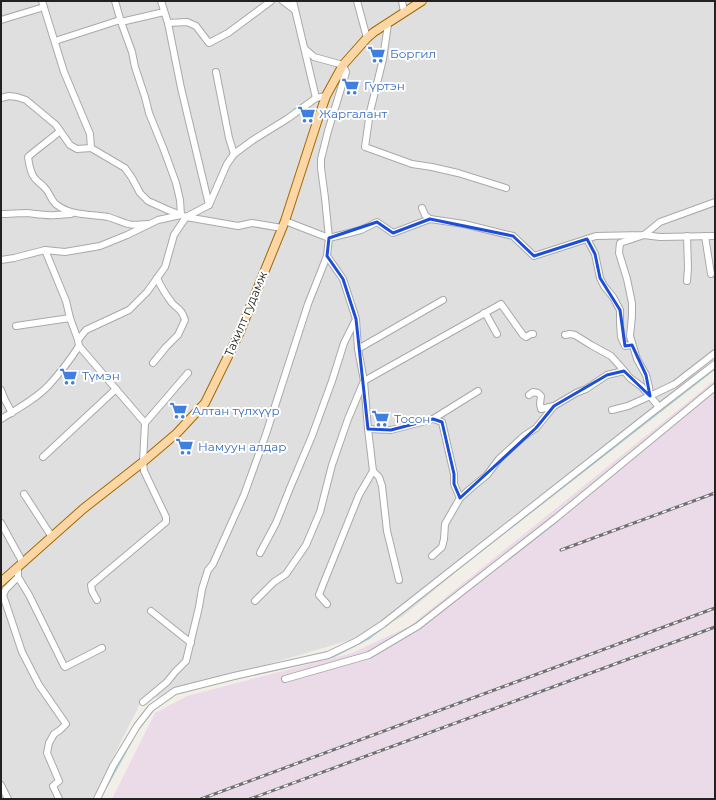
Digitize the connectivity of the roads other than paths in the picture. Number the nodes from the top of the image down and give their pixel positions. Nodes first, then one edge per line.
1 (114, 1) edge
2 (161, 1) edge
3 (271, 1) edge
4 (283, 1) edge
5 (293, 1) edge
6 (358, 1) edge
7 (402, 1) edge
8 (422, 1) edge
9 (43, 4) edge
10 (295, 10) junction
11 (164, 12) junction
12 (404, 12) junction
13 (1, 20) edge
14 (120, 21) junction
15 (168, 23) junction
16 (388, 24) junction
17 (367, 38) junction
18 (54, 42) junction
19 (305, 49) junction
20 (343, 65) junction
21 (216, 72) dead end
22 (326, 96) junction
23 (1, 98) edge
24 (316, 98) junction
25 (60, 131) junction
26 (91, 148) junction
27 (234, 154) junction
28 (506, 188) dead end
29 (715, 202) edge
30 (209, 205) junction
31 (422, 208) dead end
32 (1, 214) edge
33 (83, 215) junction
34 (184, 216) junction
35 (430, 218) junction
36 (150, 224) junction
37 (284, 225) junction
38 (644, 235) junction
39 (687, 236) junction
40 (705, 236) junction
41 (715, 236) edge
42 (329, 238) junction
43 (587, 239) junction
44 (45, 250) junction
45 (327, 256) junction
46 (1, 260) edge
47 (711, 274) dead end
48 (157, 278) junction
49 (687, 281) dead end
50 (443, 300) dead end
51 (484, 313) junction
52 (70, 318) junction
53 (356, 320) junction
54 (16, 326) dead end
55 (497, 334) dead end
56 (533, 334) dead end
57 (565, 335) dead end
58 (78, 340) junction
59 (632, 345) junction
60 (79, 346) junction
61 (358, 349) junction
62 (715, 353) edge
63 (153, 363) dead end
64 (715, 364) edge
65 (624, 371) junction
66 (188, 373) dead end
67 (364, 381) junction
68 (715, 387) edge
69 (116, 389) junction
70 (1, 390) edge
71 (478, 390) dead end
72 (529, 395) dead end
73 (650, 396) junction
74 (554, 406) junction
75 (658, 408) junction
76 (612, 410) dead end
77 (12, 413) junction
78 (1, 419) edge
79 (433, 420) junction
80 (145, 423) junction
81 (368, 429) junction
82 (42, 457) dead end
83 (143, 462) junction
84 (373, 471) junction
85 (24, 494) dead end
86 (460, 498) junction
87 (1, 523) edge
88 (52, 537) junction
89 (260, 553) dead end
90 (432, 556) dead end
91 (20, 565) junction
92 (18, 577) junction
93 (398, 580) dead end
94 (1, 582) edge
95 (97, 600) dead end
96 (255, 601) dead end
97 (327, 604) dead end
98 (151, 611) dead end
99 (191, 643) junction
100 (102, 648) dead end
101 (285, 679) dead end
102 (143, 702) dead end
103 (1, 785) edge
104 (8, 799) edge
105 (59, 799) edge
106 (97, 799) edge

1 - 14 street
2 - 11 street
3 - 15 street
4 - 10 street
5 - 10 street
6 - 17 street
7 - 12 street
8 - 12 main road, Тахилт гудамж
9 - 13 street
9 - 18 street
10 - 19 street
11 - 14 street
11 - 15 street
12 - 16 main road, Тахилт гудамж
14 - 18 street
14 - 34 street
15 - 30 street
16 - 17 main road, Тахилт гудамж
16 - 28 street
17 - 20 main road, Тахилт гудамж
18 - 26 street
19 - 20 street
19 - 24 street
20 - 22 main road, Тахилт гудамж
20 - 42 street
21 - 27 street
22 - 24 street
22 - 37 main road, Тахилт гудамж
23 - 25 street
24 - 27 street
25 - 26 street
25 - 33 street
26 - 34 street
27 - 30 street
29 - 38 street
30 - 34 street
31 - 35 street
32 - 33 street
33 - 36 street
34 - 36 street
34 - 37 street
34 - 48 street
35 - 42 street
35 - 43 street
36 - 44 street
37 - 42 street
37 - 83 main road, Тахилт гудамж
38 - 39 street
38 - 43 street
38 - 59 street
39 - 40 street
39 - 49 street
40 - 41 street
40 - 47 street
42 - 45 street
43 - 59 street
44 - 46 street
44 - 52 street
45 - 53 street
45 - 99 street
48 - 58 street
48 - 63 street
50 - 61 street
51 - 55 street
51 - 56 street
51 - 67 street
52 - 54 street
52 - 58 street
53 - 61 street
53 - 89 street
57 - 65 street
58 - 60 street
59 - 73 street
60 - 69 street
60 - 77 street
61 - 67 street
62 - 73 street
64 - 75 street
65 - 73 street
65 - 74 street
66 - 80 street
67 - 81 street
67 - 96 street
68 - 101 street
69 - 80 street
69 - 82 street
70 - 77 street
71 - 79 street
72 - 74 street
73 - 75 street
73 - 76 street
74 - 86 street
75 - 106 street
77 - 78 street
79 - 81 street
79 - 86 street
80 - 83 street
81 - 84 street
83 - 88 main road, Тахилт гудамж
83 - 95 street
84 - 93 street
84 - 97 street
85 - 88 street
86 - 90 street
87 - 91 street
88 - 91 main road, Тахилт гудамж
91 - 92 street
91 - 94 main road, Тахилт гудамж
92 - 100 street
92 - 105 street
98 - 99 street
99 - 102 street
103 - 104 street

